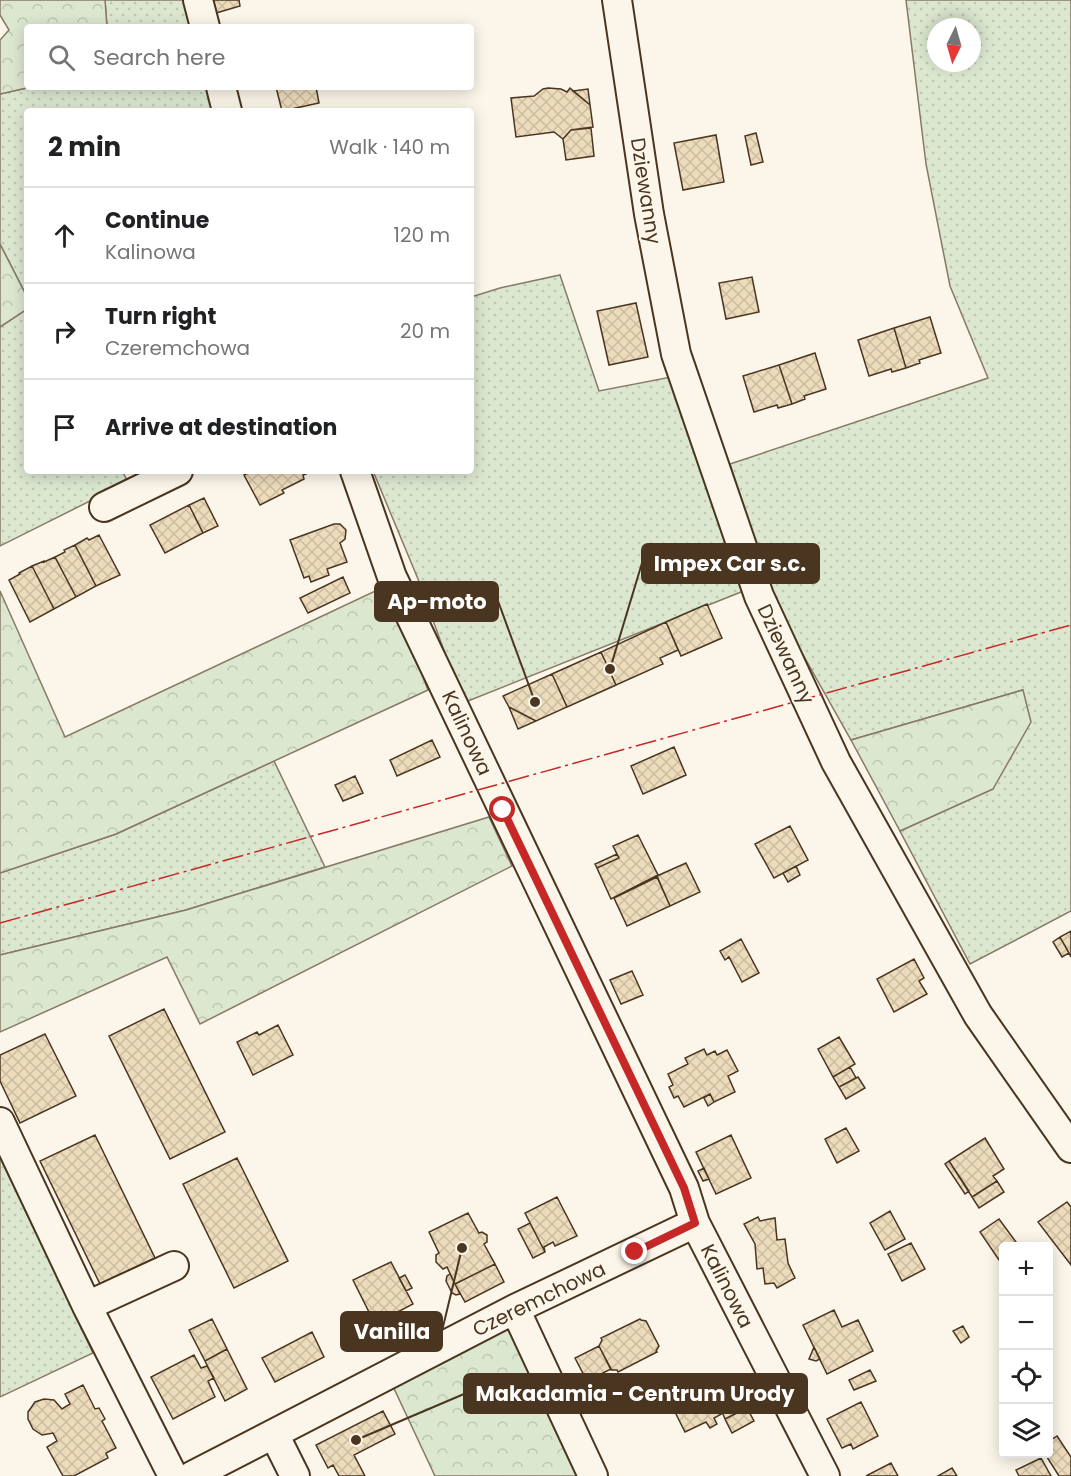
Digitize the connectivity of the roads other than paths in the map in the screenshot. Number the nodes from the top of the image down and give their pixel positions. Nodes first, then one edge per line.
1 (198, 0) edge
2 (617, 0) edge
3 (204, 24) edge
4 (222, 90) edge
5 (227, 108) edge
6 (172, 474) edge
7 (356, 474) edge
8 (104, 507) dead end
9 (0, 1122) edge
10 (1071, 1148) edge
11 (695, 1223) junction
12 (174, 1266) dead end
13 (87, 1306) junction
14 (515, 1309) junction
15 (274, 1434) junction
16 (173, 1476) edge
17 (192, 1476) edge
18 (295, 1476) edge
19 (593, 1476) edge
20 (825, 1476) edge

1 - 3 street
2 - 10 street, Dziewanny
4 - 5 street
6 - 8 street
7 - 11 street, Kalinowa
9 - 13 street
11 - 14 street, Czeremchowa
11 - 20 street, Kalinowa
12 - 13 street
13 - 16 street
14 - 15 street, Czeremchowa
14 - 19 street
15 - 17 street, Czeremchowa
15 - 18 street

